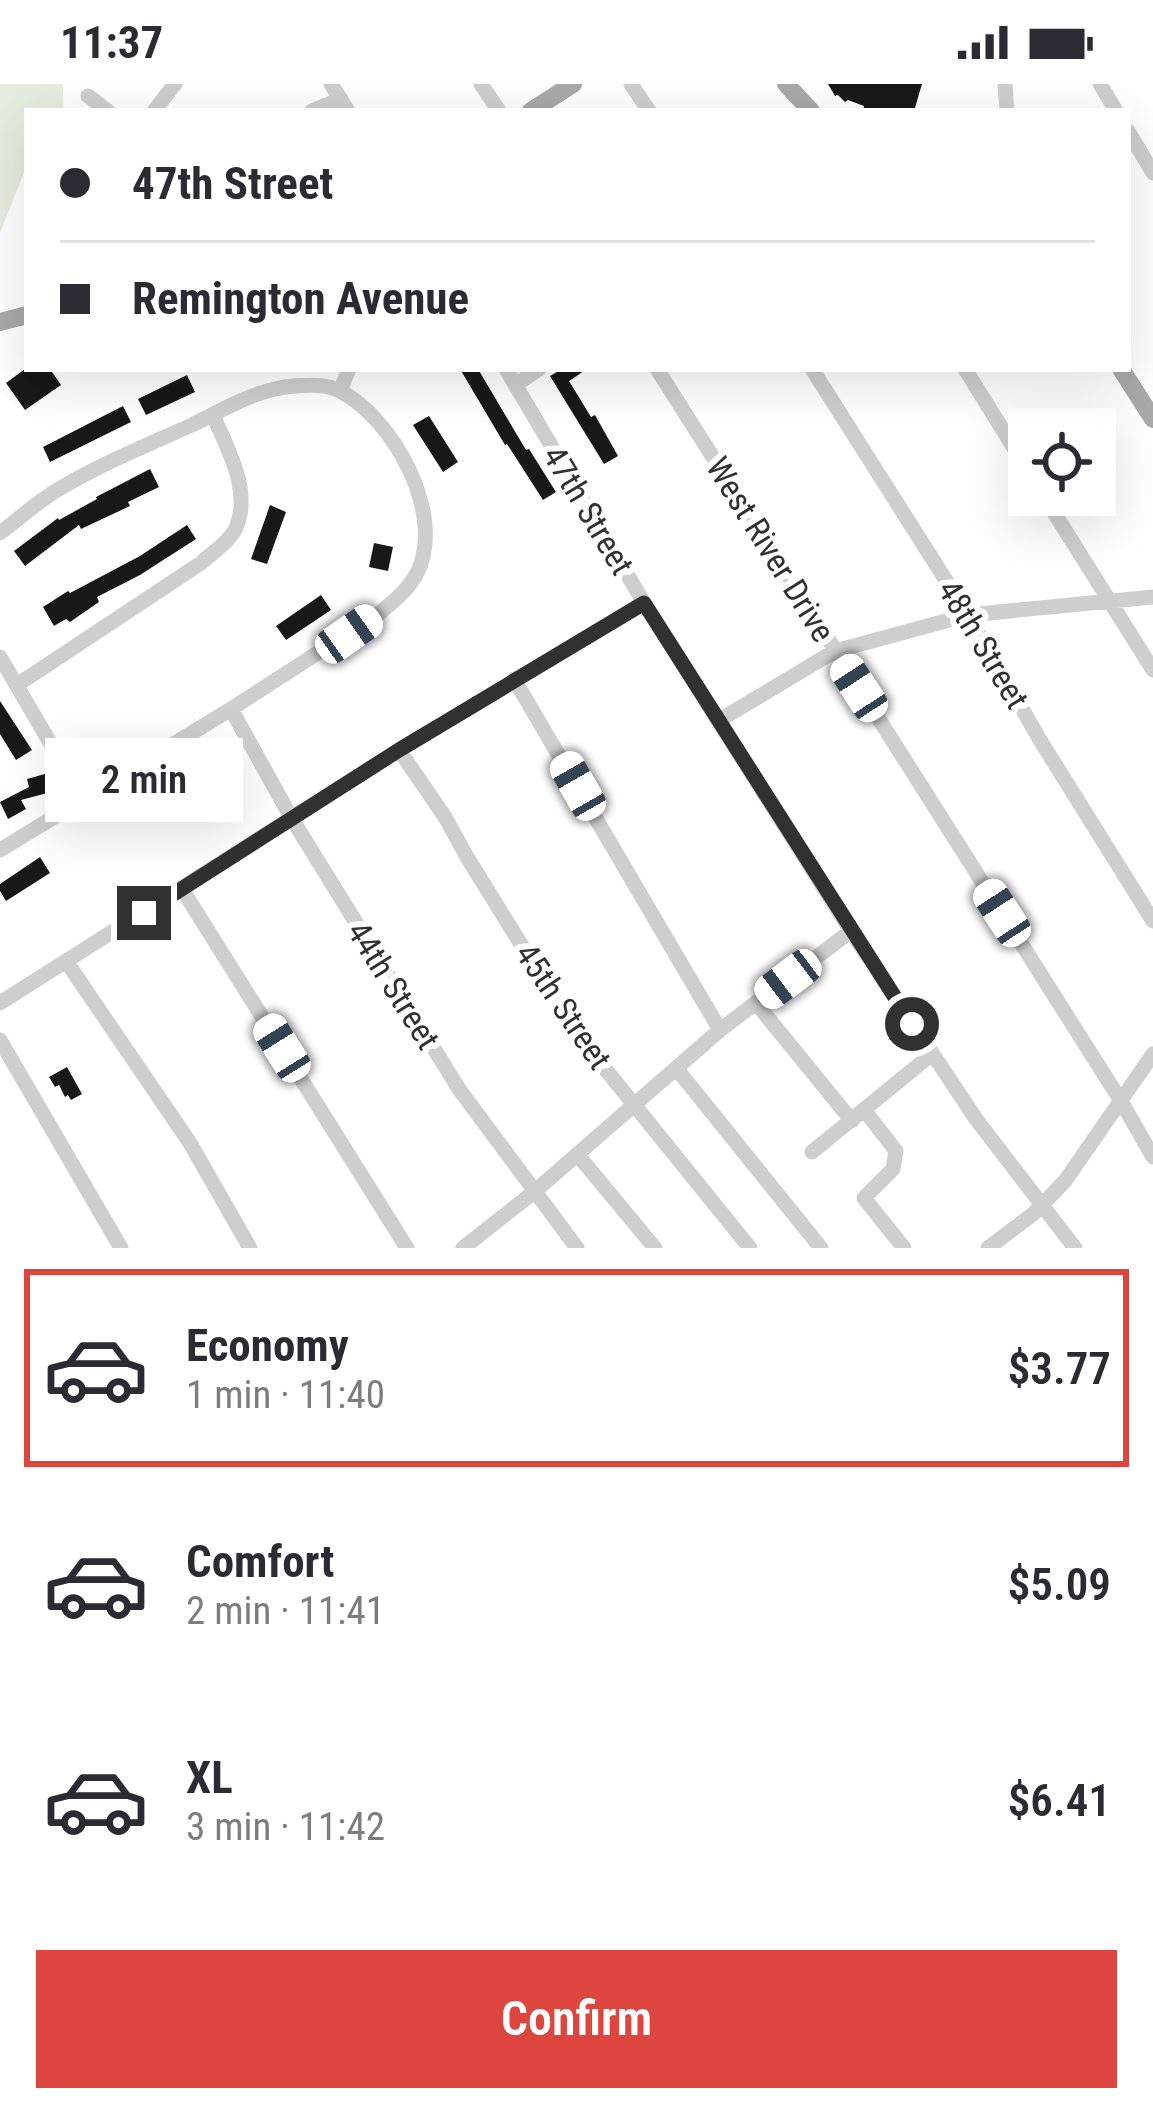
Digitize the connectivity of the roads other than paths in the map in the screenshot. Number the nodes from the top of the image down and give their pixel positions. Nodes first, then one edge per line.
1 (175, 84) edge
2 (331, 84) edge
3 (573, 84) edge
4 (88, 97) dead end
5 (344, 105) edge
6 (104, 108) edge
7 (156, 108) edge
8 (536, 108) edge
9 (1131, 136) edge
10 (1153, 173) edge
11 (348, 372) edge
12 (508, 372) edge
13 (534, 372) edge
14 (658, 372) edge
15 (814, 372) edge
16 (967, 372) edge
17 (1123, 372) edge
18 (514, 385) junction
19 (340, 391) junction
20 (213, 415) junction
21 (1153, 419) edge
22 (1008, 438) edge
23 (1056, 516) edge
24 (0, 533) edge
25 (1153, 597) edge
26 (644, 603) junction
27 (1111, 603) junction
28 (968, 615) junction
29 (835, 651) junction
30 (0, 657) edge
31 (1153, 670) edge
32 (514, 679) junction
33 (17, 685) junction
34 (231, 709) junction
35 (718, 721) junction
36 (399, 750) junction
37 (83, 799) junction
38 (292, 819) junction
39 (0, 850) edge
40 (182, 889) junction
41 (1153, 921) edge
42 (851, 932) junction
43 (66, 961) junction
44 (0, 1003) edge
45 (756, 1003) junction
46 (720, 1030) junction
47 (0, 1040) edge
48 (932, 1054) junction
49 (1153, 1054) edge
50 (676, 1068) junction
51 (1121, 1101) junction
52 (634, 1104) junction
53 (859, 1116) junction
54 (812, 1152) dead end
55 (577, 1154) junction
56 (1153, 1157) edge
57 (534, 1192) junction
58 (1041, 1205) junction
59 (485, 1241) edge
60 (121, 1248) edge
61 (250, 1248) edge
62 (407, 1248) edge
63 (463, 1248) edge
64 (578, 1248) edge
65 (655, 1248) edge
66 (750, 1248) edge
67 (821, 1248) edge
68 (904, 1248) edge
69 (988, 1248) edge
70 (1075, 1248) edge

1 - 7 street
2 - 5 street
3 - 8 main road
4 - 6 street
9 - 10 street
11 - 19 street
12 - 18 street, 47th Street
13 - 18 street
14 - 29 street, West River Drive
15 - 28 street, 48th Street
16 - 22 street
17 - 21 main road
18 - 26 street, 47th Street
19 - 20 street
19 - 34 street
20 - 24 street
20 - 33 street
23 - 27 street
25 - 27 street
26 - 32 street
26 - 35 street, 47th Street
27 - 28 street
27 - 31 street
28 - 29 street
28 - 41 street, 48th Street
29 - 35 street
29 - 51 street, West River Drive
30 - 33 street
32 - 36 street
32 - 46 street
33 - 37 street
34 - 37 street
34 - 38 street, 44th Street
35 - 42 street, 47th Street
36 - 38 street
36 - 52 street, 45th Street
37 - 39 street
38 - 40 street
38 - 57 street, 44th Street
40 - 43 street
40 - 62 street
42 - 45 street
42 - 48 street, 47th Street
43 - 44 street
43 - 61 street
45 - 46 street
45 - 53 street
46 - 50 street
47 - 60 street
48 - 53 street
48 - 58 street, 47th Street
49 - 51 street
50 - 52 street
50 - 67 street
51 - 56 street, West River Drive
51 - 58 street
52 - 55 street
52 - 66 street, 45th Street
53 - 54 street
53 - 68 street
55 - 57 street
55 - 65 street
57 - 59 street
57 - 64 street, 44th Street
58 - 69 street
58 - 70 street, 47th Street
59 - 63 street

